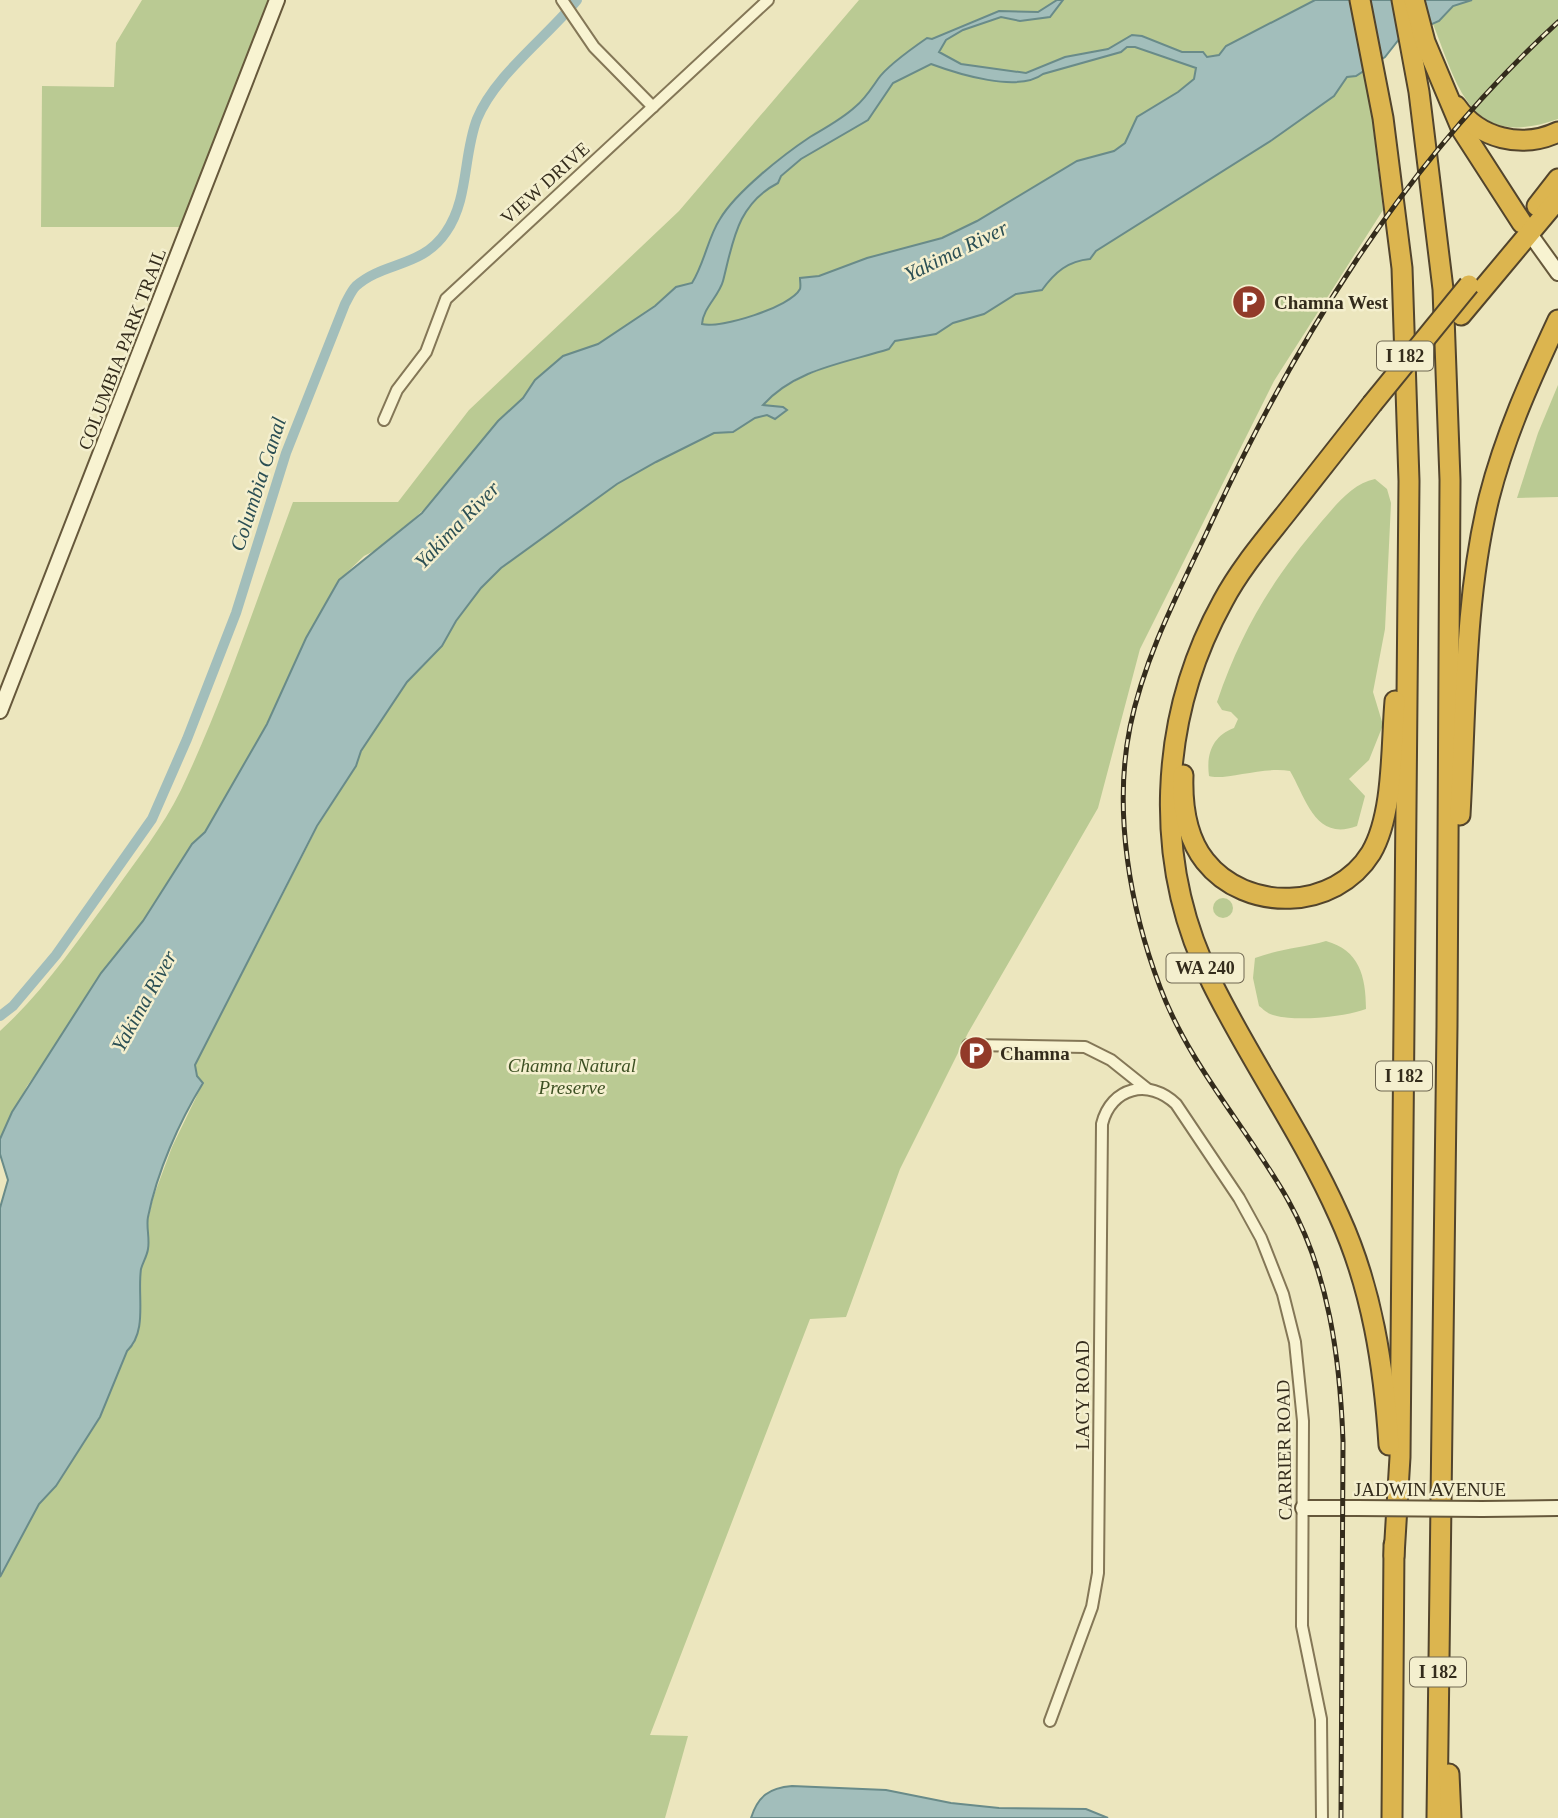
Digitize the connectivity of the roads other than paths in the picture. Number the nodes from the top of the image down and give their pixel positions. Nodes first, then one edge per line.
1 (278, 0) edge
2 (768, 0) edge
3 (1360, 0) edge
4 (1402, 0) edge
5 (1414, 0) edge
6 (563, 2) edge
7 (1444, 88) junction
8 (653, 107) junction
9 (1558, 132) edge
10 (1558, 179) edge
11 (1558, 199) edge
12 (1526, 229) junction
13 (1558, 273) edge
14 (1558, 320) edge
15 (1558, 327) edge
16 (1543, 352) junction
17 (1376, 410) junction
18 (384, 420) dead end
19 (1408, 596) junction
20 (0, 711) edge
21 (1447, 1026) junction
22 (968, 1045) dead end
23 (1146, 1088) junction
24 (1303, 1508) junction
25 (1558, 1508) edge
26 (1394, 1556) junction
27 (1051, 1720) dead end
28 (1448, 1816) edge
29 (1322, 1818) edge
30 (1392, 1818) edge

1 - 20 main road, COLUMBIA PARK TRAIL
2 - 8 street, VIEW DRIVE
3 - 19 highway, I 182
4 - 21 highway, I 182
5 - 7 highway
6 - 8 street
7 - 9 highway
7 - 12 highway
8 - 18 street, VIEW DRIVE
10 - 12 highway
11 - 12 highway
12 - 13 main road
12 - 17 highway
14 - 16 highway
15 - 16 highway
16 - 21 highway
17 - 19 highway
17 - 26 highway, WA 240
19 - 26 highway, I 182
21 - 28 highway, I 182
22 - 23 street, CARRIER ROAD
23 - 24 street, CARRIER ROAD
23 - 27 street, LACY ROAD
24 - 25 main road, JADWIN AVENUE, bridge
24 - 29 street, CARRIER ROAD
26 - 30 highway, I 182

